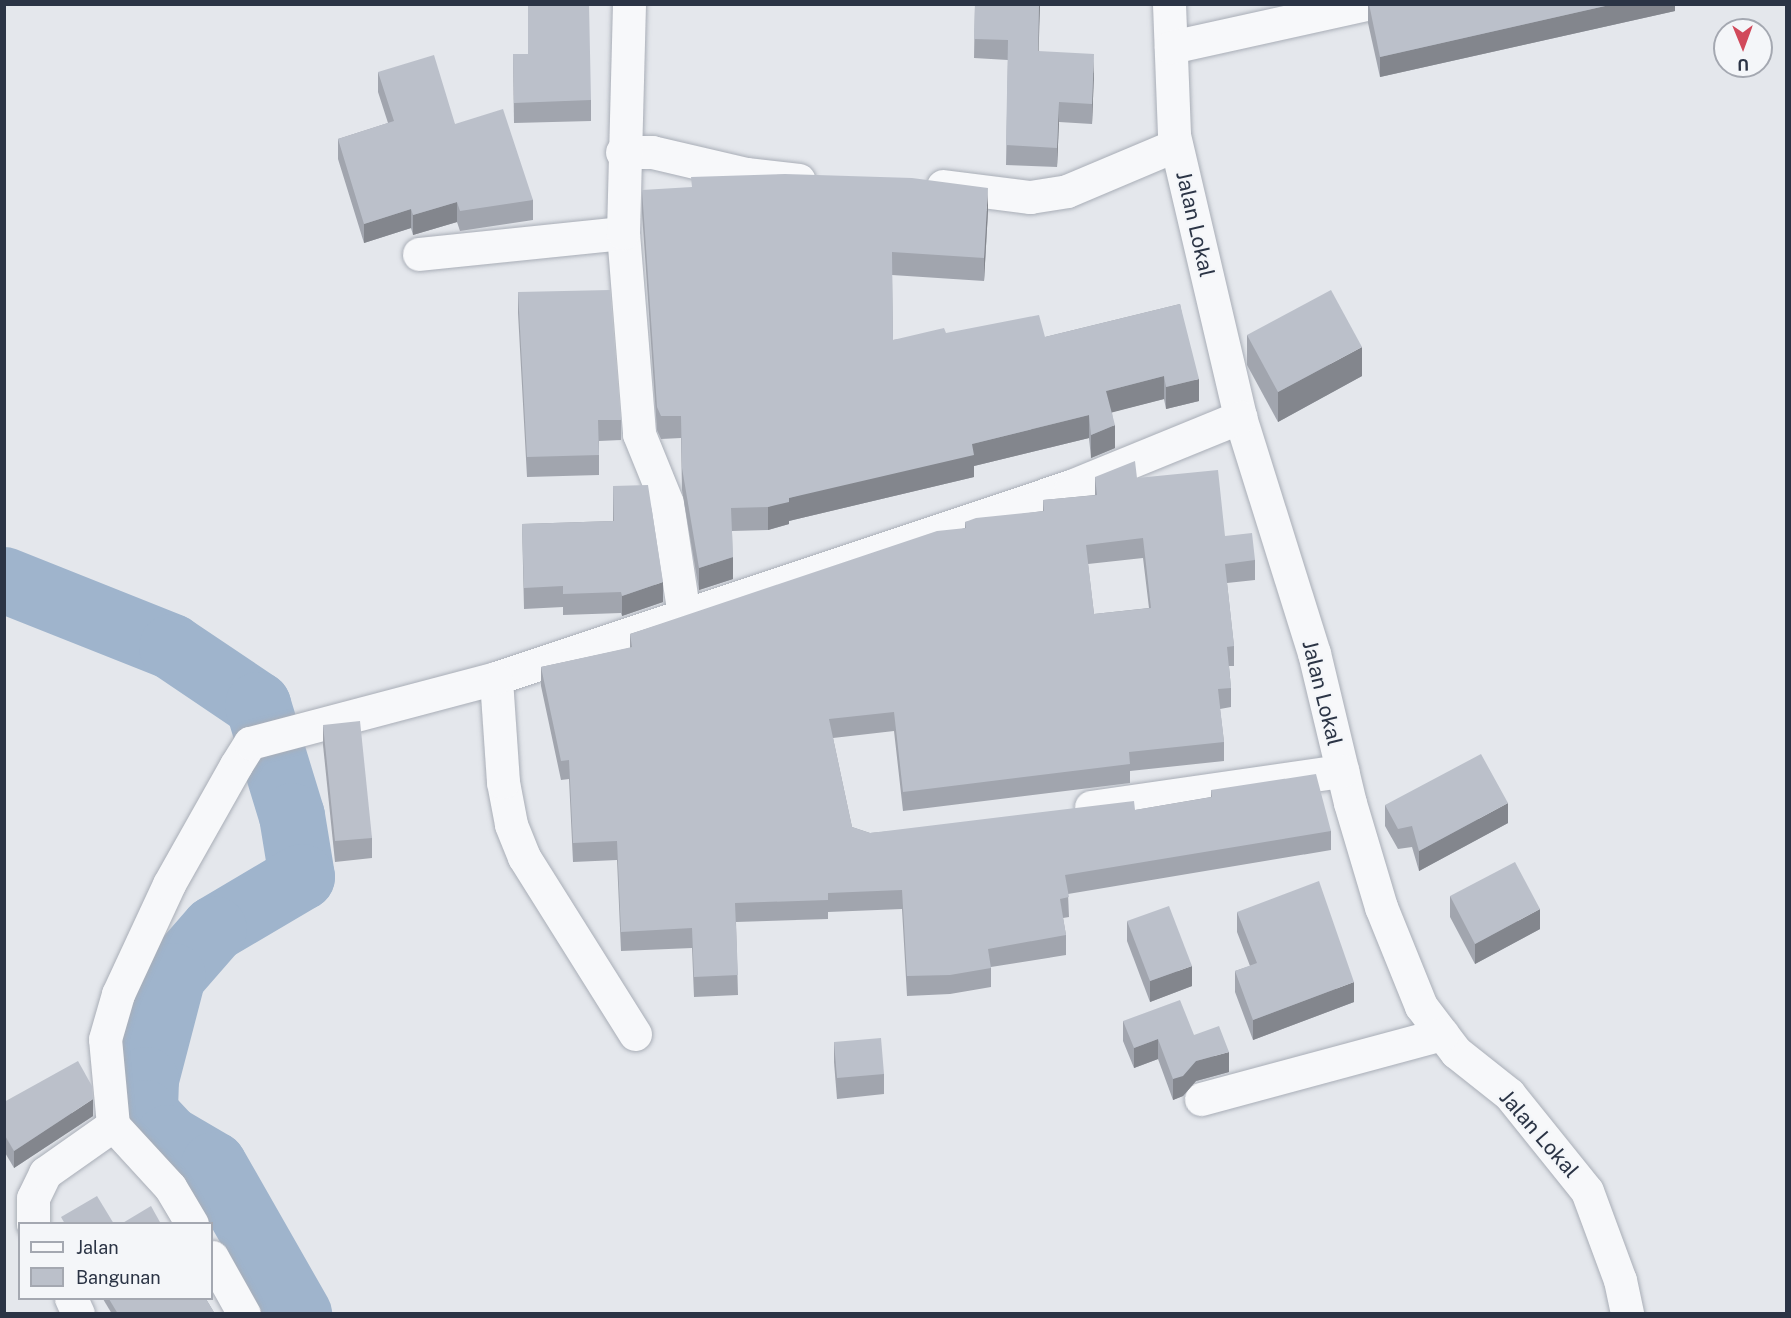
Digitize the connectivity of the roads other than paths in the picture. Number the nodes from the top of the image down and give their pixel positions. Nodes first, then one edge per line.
1 (629, 4) edge
2 (1169, 4) edge
3 (1366, 4) edge
4 (1171, 47) junction
5 (1176, 145) junction
6 (622, 152) junction
7 (826, 182) edge
8 (913, 182) edge
9 (623, 233) junction
10 (419, 254) dead end
11 (1240, 417) junction
12 (684, 615) junction
13 (496, 678) junction
14 (1342, 771) junction
15 (1065, 810) edge
16 (635, 1034) dead end
17 (1442, 1034) junction
18 (1201, 1099) dead end
19 (113, 1125) junction
20 (33, 1222) edge
21 (191, 1222) edge
22 (213, 1259) edge
23 (71, 1300) edge
24 (78, 1314) edge
25 (244, 1314) edge
26 (1627, 1314) edge

1 - 6 street
2 - 4 street, Jalan Lokal
3 - 4 street
4 - 5 street, Jalan Lokal
5 - 8 street
5 - 11 street, Jalan Lokal
6 - 7 street
6 - 9 street
9 - 10 street
9 - 12 street
11 - 12 street
11 - 14 street, Jalan Lokal
12 - 13 street
13 - 16 street
13 - 19 street
14 - 15 street
14 - 17 street, Jalan Lokal
17 - 18 street
17 - 26 street, Jalan Lokal
19 - 20 street
19 - 21 street
22 - 25 street
23 - 24 street

